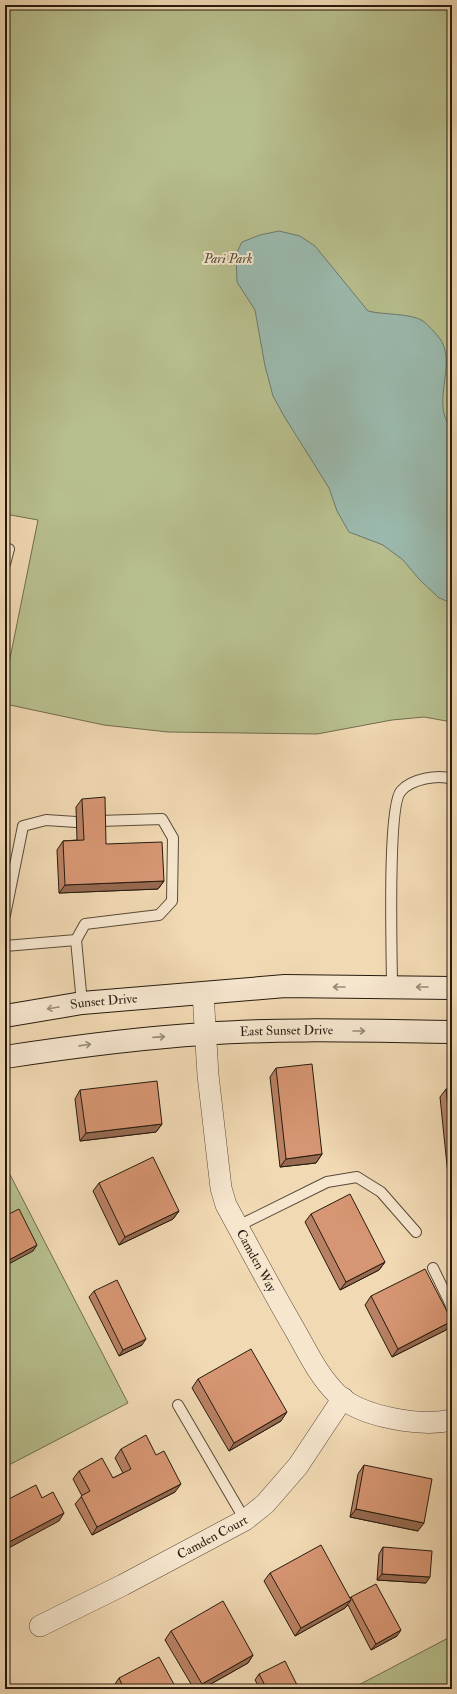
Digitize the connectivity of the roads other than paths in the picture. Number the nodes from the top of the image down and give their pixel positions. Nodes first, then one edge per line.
1 (5, 548) edge
2 (5, 564) edge
3 (452, 780) edge
4 (99, 821) edge
5 (76, 822) dead end
6 (5, 915) edge
7 (76, 940) junction
8 (5, 946) edge
9 (392, 987) junction
10 (452, 988) edge
11 (203, 993) junction
12 (82, 1003) junction
13 (5, 1016) edge
14 (452, 1032) edge
15 (205, 1034) junction
16 (5, 1057) edge
17 (238, 1226) junction
18 (416, 1232) dead end
19 (432, 1268) dead end
20 (452, 1312) edge
21 (343, 1398) junction
22 (178, 1405) dead end
23 (452, 1420) edge
24 (245, 1520) junction
25 (40, 1626) dead end

1 - 2 lane
3 - 9 lane
4 - 7 lane
5 - 6 lane
7 - 8 lane
7 - 12 lane
10 -> 9 main road
9 -> 11 main road
11 - 12 main road, Sunset Drive
11 - 15 street, Camden Way
12 -> 13 main road, Sunset Drive
15 -> 14 main road, East Sunset Drive
16 -> 15 main road, East Sunset Drive
15 - 17 street, Camden Way
17 - 18 lane
17 - 21 street, Camden Way
19 - 20 lane
21 - 23 street, Camden Way
21 - 24 street, Camden Court
22 - 24 lane
24 - 25 street, Camden Court

